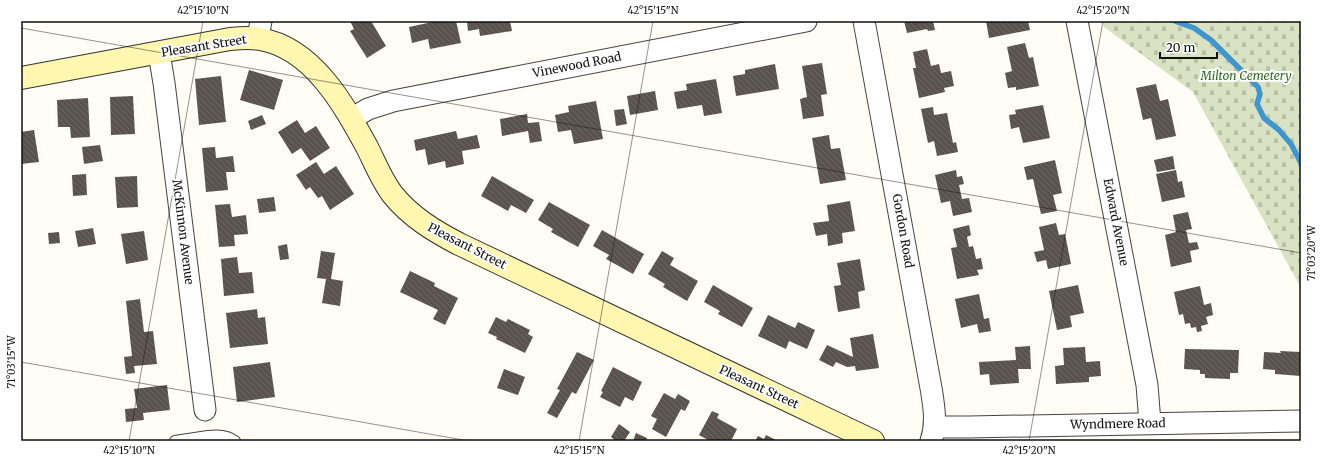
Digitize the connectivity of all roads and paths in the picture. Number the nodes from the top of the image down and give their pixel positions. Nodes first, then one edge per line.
1 (806, 21) edge
2 (864, 21) edge
3 (1077, 21) edge
4 (260, 30) edge
5 (159, 53) junction
6 (21, 78) edge
7 (351, 119) junction
8 (205, 410) dead end
9 (1301, 421) edge
10 (1150, 423) junction
11 (933, 434) edge
12 (189, 440) edge
13 (175, 441) edge
14 (235, 441) edge
15 (873, 441) edge

1 - 7 street, Vinewood Road
2 - 11 street, Gordon Road
3 - 10 street, Edward Avenue
4 - 5 street, Pleasant Street
4 - 7 street, Pleasant Street
5 - 6 street, Pleasant Street
5 - 8 street, McKinnon Avenue
7 - 15 street, Pleasant Street
9 - 10 street, Wyndmere Road
10 - 11 street, Wyndmere Road
12 - 13 lane
12 - 14 lane

